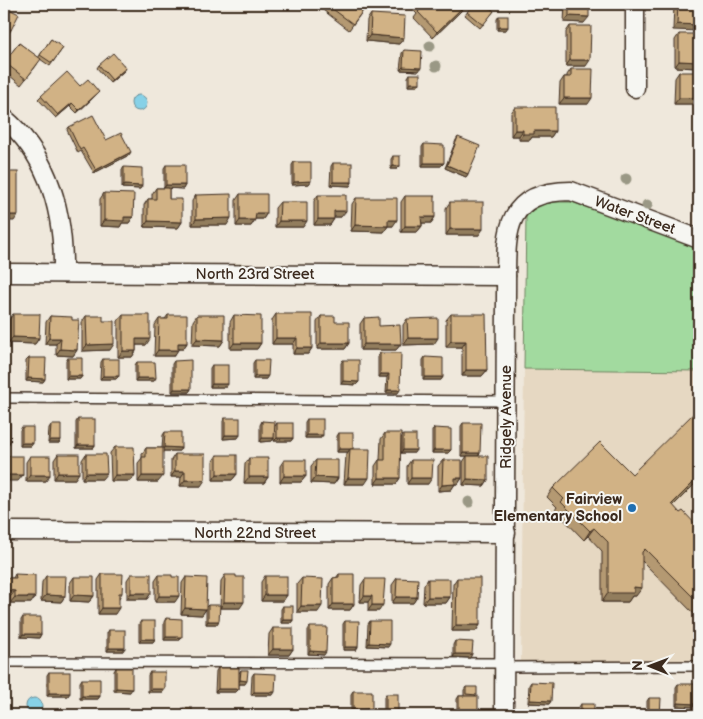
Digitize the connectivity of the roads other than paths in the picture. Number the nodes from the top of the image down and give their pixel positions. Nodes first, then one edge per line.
1 (635, 4) edge
2 (635, 88) dead end
3 (4, 118) edge
4 (571, 191) joint
5 (699, 239) edge
6 (4, 273) edge
7 (63, 273) junction
8 (506, 276) junction
9 (4, 398) edge
10 (505, 401) junction
11 (4, 531) edge
12 (506, 533) junction
13 (4, 662) edge
14 (504, 665) junction
15 (699, 666) edge
16 (504, 715) edge

1 - 2 street
3 - 7 street
4 - 5 street, Water Street
4 - 8 street, Ridgely Avenue
6 - 7 street, North 23rd Street
7 - 8 street, North 23rd Street
8 - 10 street, Ridgely Avenue
9 - 10 lane
10 - 12 street, Ridgely Avenue
11 - 12 street, North 22nd Street
12 - 14 street, Ridgely Avenue
13 - 14 lane
14 - 15 lane
14 - 16 street, Ridgely Avenue

